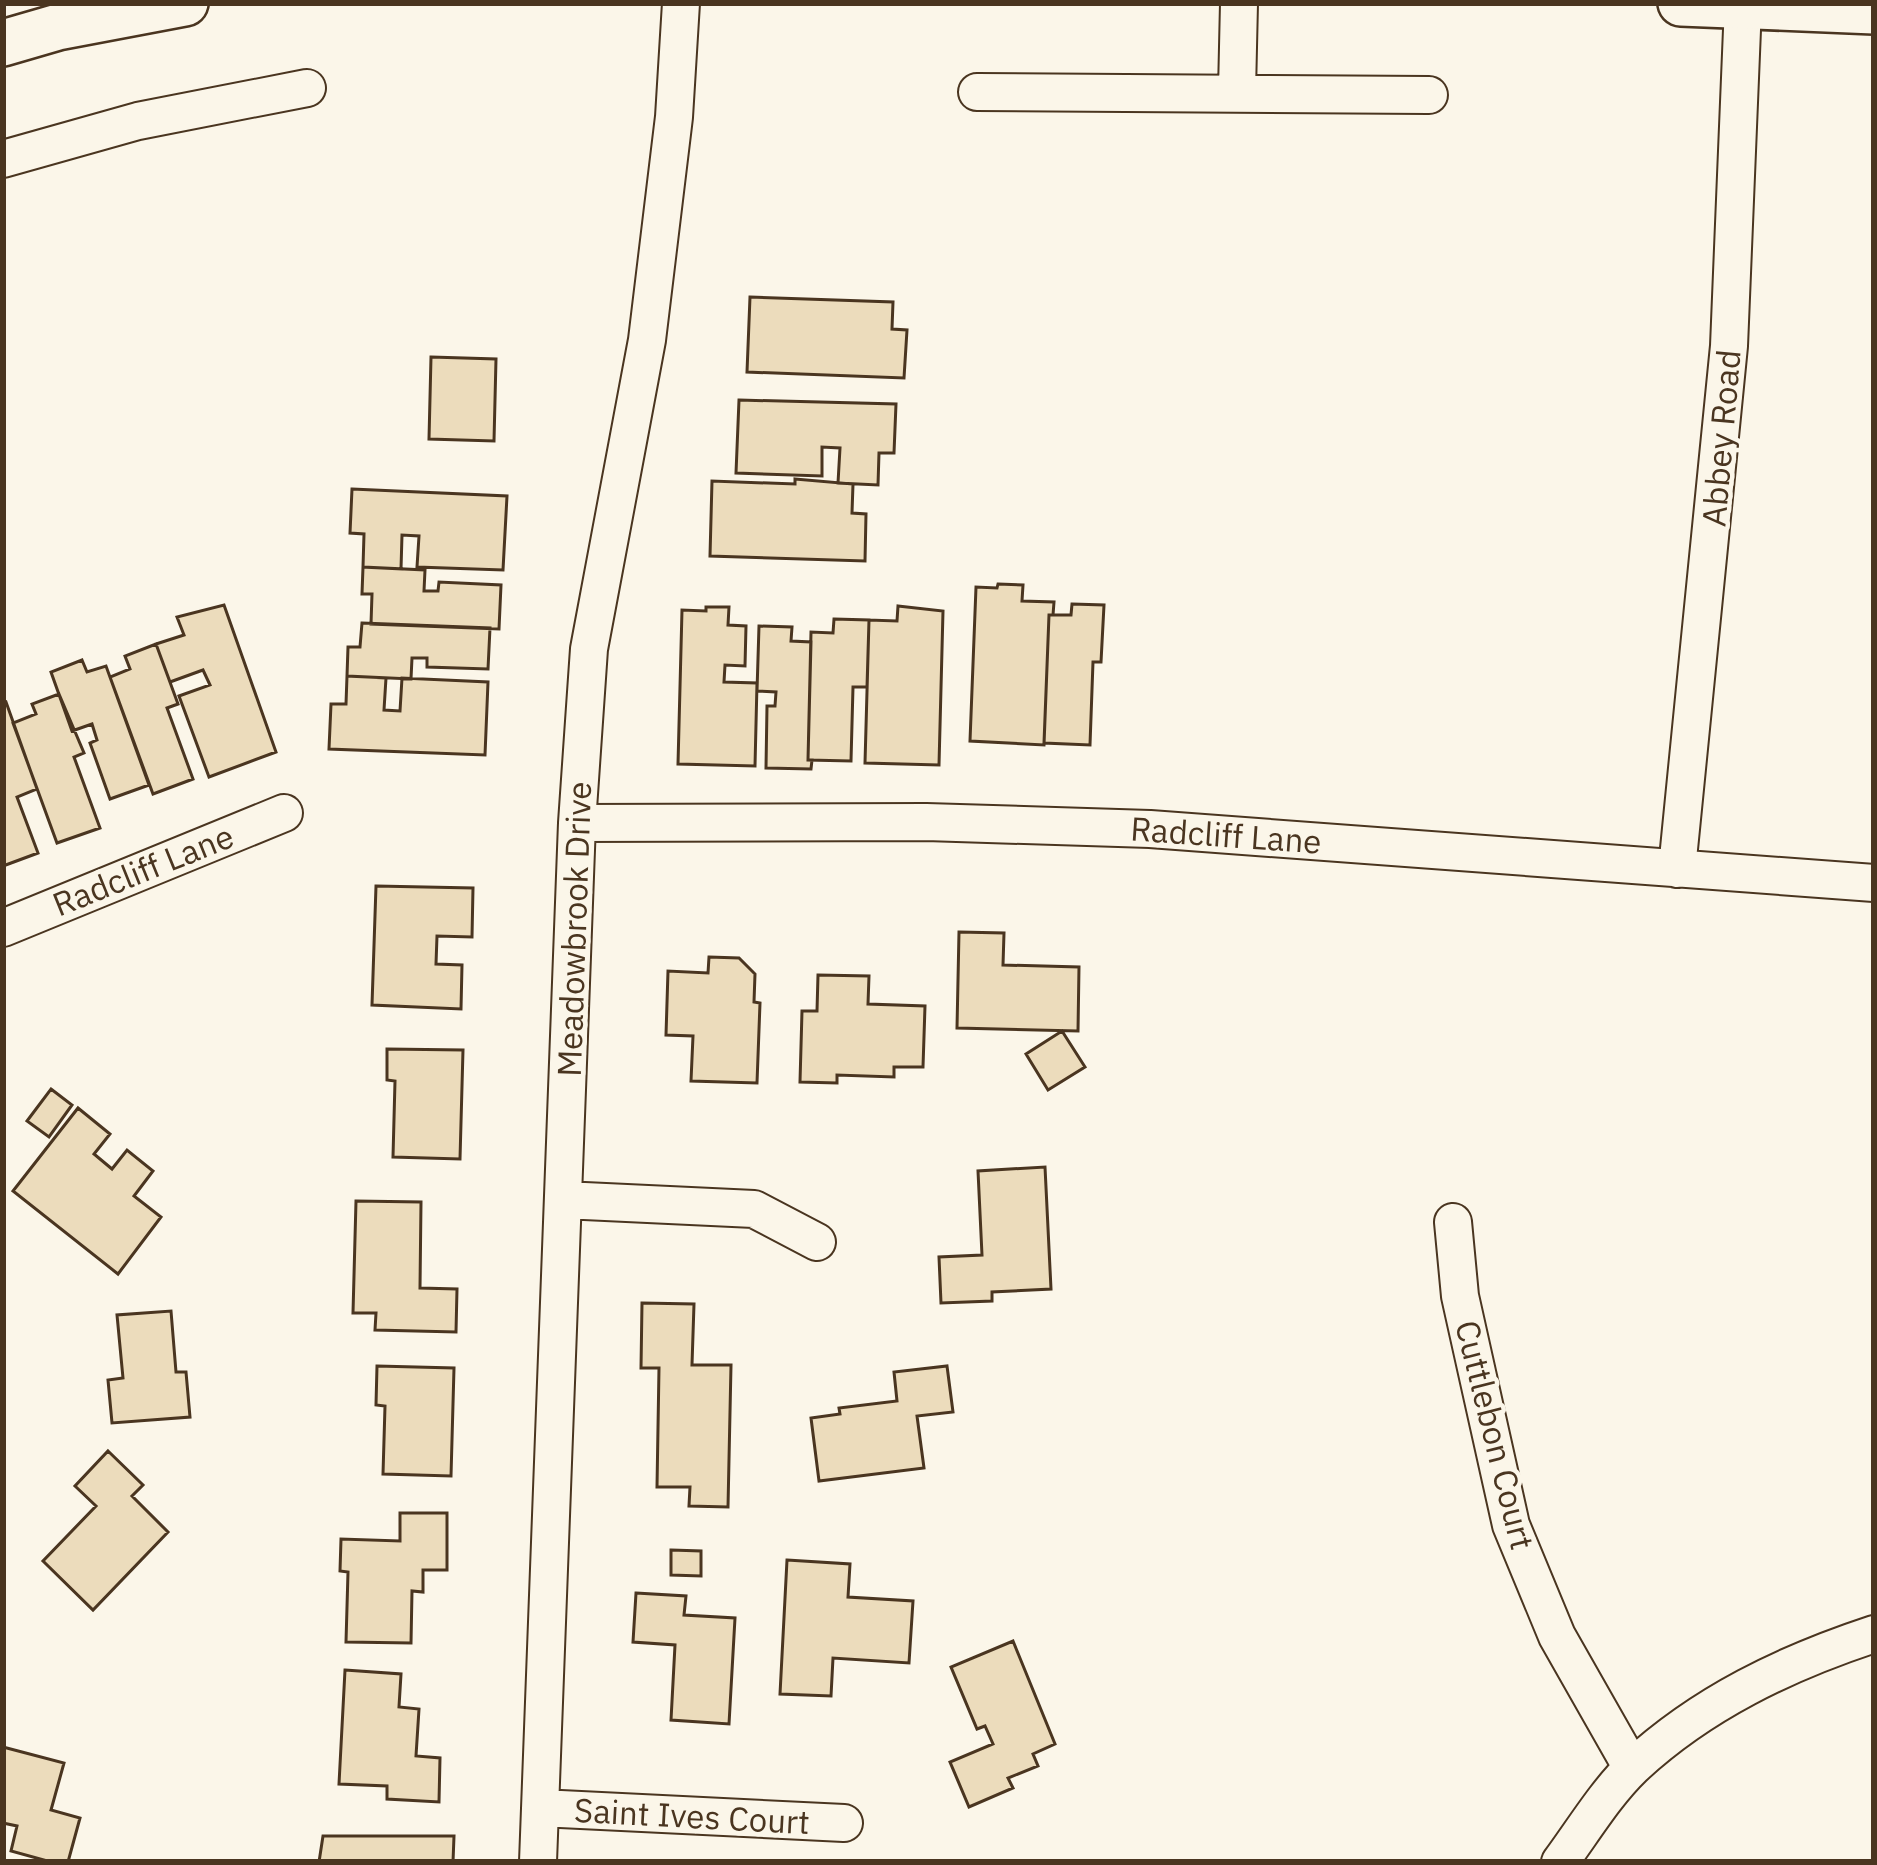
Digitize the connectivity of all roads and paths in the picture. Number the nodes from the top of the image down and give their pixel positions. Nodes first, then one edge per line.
1 (185, 3) edge
2 (681, 3) edge
3 (1239, 3) edge
4 (1682, 3) edge
5 (1743, 5) edge
6 (1874, 11) edge
7 (3, 43) edge
8 (307, 88) dead end
9 (1237, 91) junction
10 (977, 92) dead end
11 (1429, 95) dead end
12 (3, 159) edge
13 (284, 813) dead end
14 (577, 823) junction
15 (1677, 868) junction
16 (1874, 883) edge
17 (3, 928) edge
18 (563, 1200) junction
19 (1453, 1222) dead end
20 (817, 1242) dead end
21 (1874, 1634) edge
22 (1632, 1768) junction
23 (540, 1808) junction
24 (844, 1823) dead end
25 (538, 1862) edge
26 (1560, 1862) edge

1 - 7 street
2 - 14 street, Meadowbrook Drive
3 - 9 street
4 - 5 street
5 - 6 street
5 - 15 street, Abbey Road
8 - 12 street
9 - 10 street
9 - 11 street
13 - 17 street, Radcliff Lane
14 - 15 street, Radcliff Lane
14 - 18 street, Meadowbrook Drive
15 - 16 street, Radcliff Lane
18 - 20 street
18 - 23 street, Meadowbrook Drive
19 - 22 street, Cuttlebon Court
21 - 22 street
22 - 26 street
23 - 24 street, Saint Ives Court
23 - 25 street, Meadowbrook Drive

